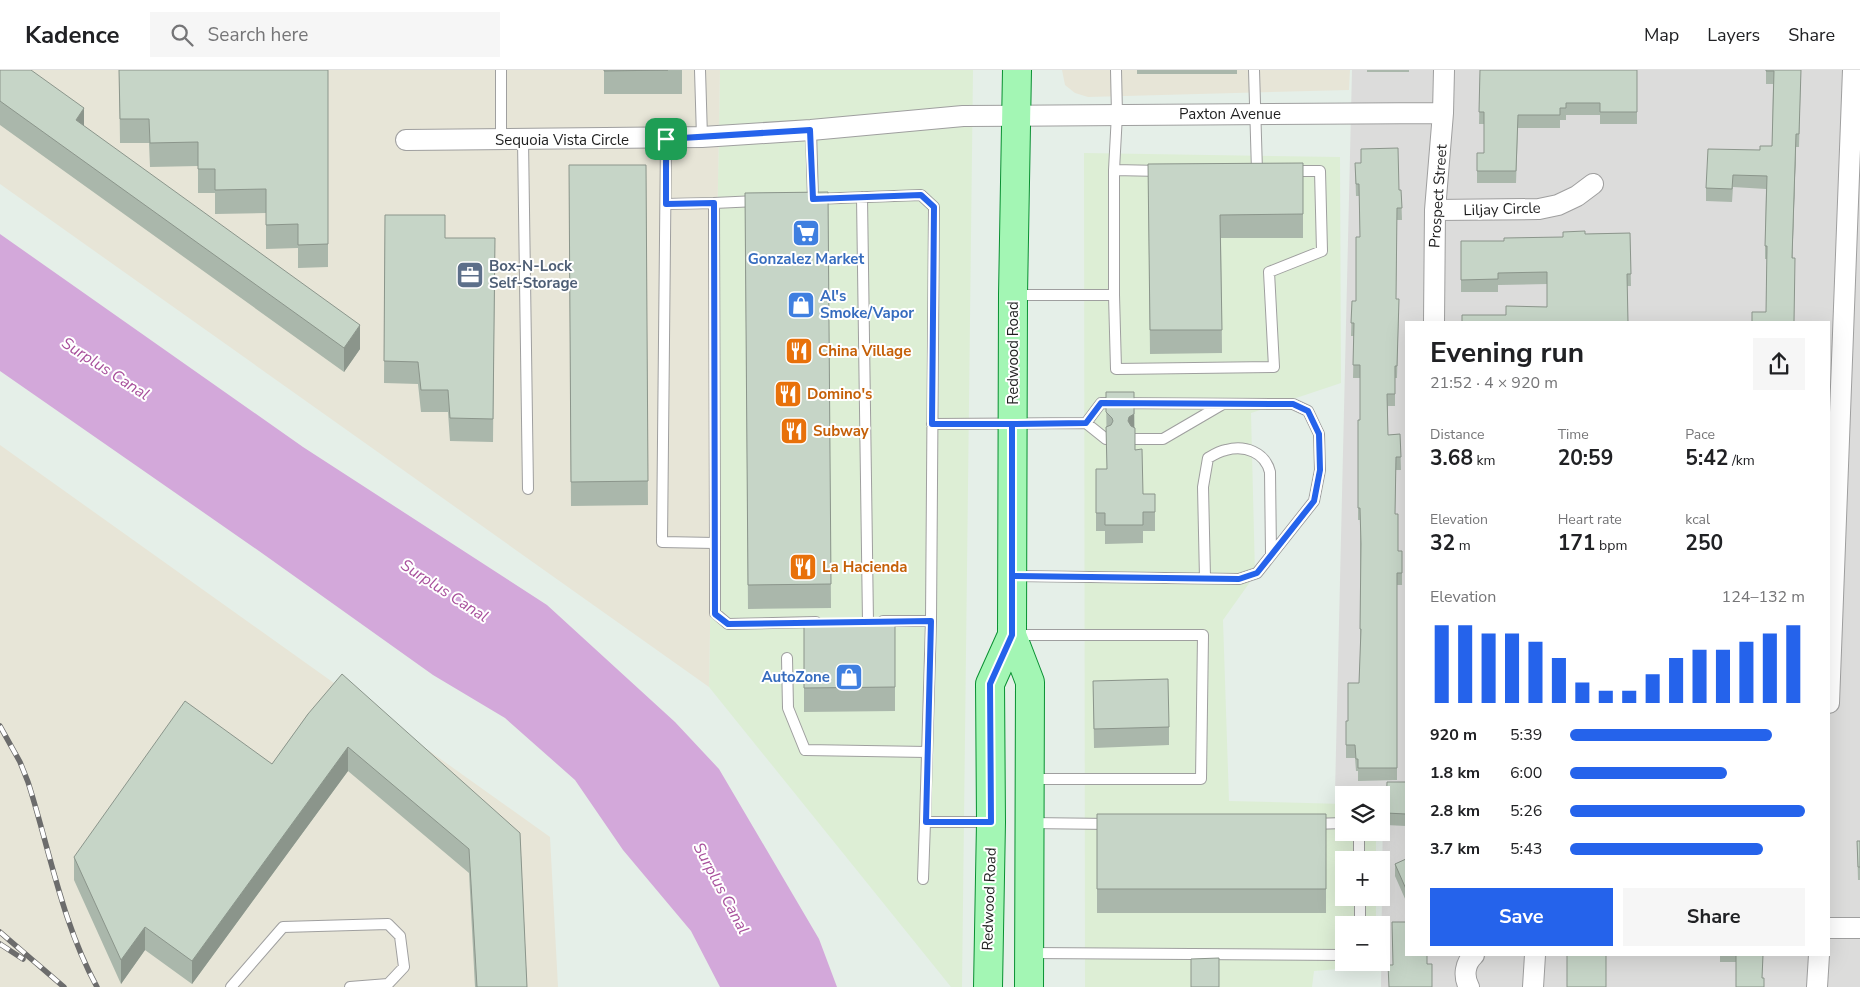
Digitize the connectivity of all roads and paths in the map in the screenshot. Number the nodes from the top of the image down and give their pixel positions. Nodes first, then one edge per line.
1 (501, 70) edge
2 (700, 70) edge
3 (1017, 70) edge
4 (1116, 70) edge
5 (1254, 70) edge
6 (1444, 70) edge
7 (1853, 70) edge
8 (1443, 113) junction
9 (1016, 114) junction
10 (1117, 114) junction
11 (1255, 114) junction
12 (810, 130) junction
13 (702, 138) junction
14 (666, 139) junction
15 (406, 140) dead end
16 (501, 140) junction
17 (523, 140) junction
18 (1856, 141) edge
19 (1114, 170) junction
20 (1171, 170) edge
21 (1257, 171) edge
22 (1284, 171) edge
23 (1593, 184) dead end
24 (862, 197) junction
25 (763, 201) edge
26 (714, 203) junction
27 (666, 204) junction
28 (1435, 210) junction
29 (1013, 295) junction
30 (1114, 295) junction
31 (1434, 321) edge
32 (1224, 404) junction
33 (1086, 423) junction
34 (932, 424) junction
35 (1012, 424) junction
36 (1106, 439) edge
37 (1135, 439) edge
38 (528, 489) dead end
39 (715, 543) junction
40 (1270, 554) junction
41 (1012, 576) junction
42 (1205, 578) junction
43 (931, 621) junction
44 (828, 622) edge
45 (1012, 635) junction
46 (787, 658) dead end
47 (1830, 682) edge
48 (927, 752) junction
49 (1030, 780) junction
50 (926, 822) junction
51 (991, 822) junction
52 (1030, 823) junction
53 (1335, 823) edge
54 (1124, 824) edge
55 (1304, 824) edge
56 (923, 878) dead end
57 (1830, 928) edge
58 (1860, 928) edge
59 (1029, 953) junction
60 (1335, 955) edge
61 (1473, 956) edge
62 (1535, 956) edge
63 (1818, 956) edge
64 (230, 987) edge
65 (350, 987) edge
66 (988, 987) edge
67 (1029, 987) edge
68 (1469, 987) edge
69 (1533, 987) edge
70 (1817, 987) edge

1 - 16 lane
2 - 13 lane
3 - 9 main road, Redwood Road
4 - 10 lane
5 - 11 lane
6 - 8 street, Prospect Street
7 - 18 street
8 - 11 street, Paxton Avenue
8 - 28 street, Prospect Street
9 - 10 street, Paxton Avenue
9 - 12 street, Sequoia Vista Circle
9 - 29 main road, Redwood Road
10 - 11 street, Paxton Avenue
10 - 19 lane
11 - 21 lane
12 - 13 street, Sequoia Vista Circle
12 - 24 lane
13 - 14 street, Sequoia Vista Circle
14 - 17 street, Sequoia Vista Circle
14 - 27 lane
15 - 16 street, Sequoia Vista Circle
16 - 17 street, Sequoia Vista Circle
17 - 38 lane
18 - 47 street
19 - 20 lane
19 - 30 lane
22 - 30 lane
23 - 28 street, Liljay Circle
24 - 34 lane
24 - 43 lane
25 - 26 lane
26 - 27 lane
26 - 39 lane
27 - 39 lane
28 - 31 street, Prospect Street
29 - 30 lane
29 - 35 main road, Redwood Road
32 - 33 lane
32 - 37 lane
32 - 40 lane
33 - 35 lane
33 - 36 lane
34 - 35 lane
34 - 43 lane
35 - 41 main road, Redwood Road
39 - 44 lane
40 - 42 lane
40 - 42 lane
41 - 42 lane
41 - 45 main road, Redwood Road
43 - 48 lane
45 - 49 main road, Redwood Road
45 - 49 lane
45 - 51 main road, Redwood Road
46 - 48 lane
48 - 50 lane
49 - 52 main road, Redwood Road
50 - 51 lane
50 - 56 lane
51 - 66 main road, Redwood Road
52 - 54 lane
52 - 59 main road, Redwood Road
53 - 55 lane
57 - 58 street
59 - 60 lane
59 - 67 main road, Redwood Road
61 - 68 street
62 - 69 street
63 - 70 street
64 - 65 lane

